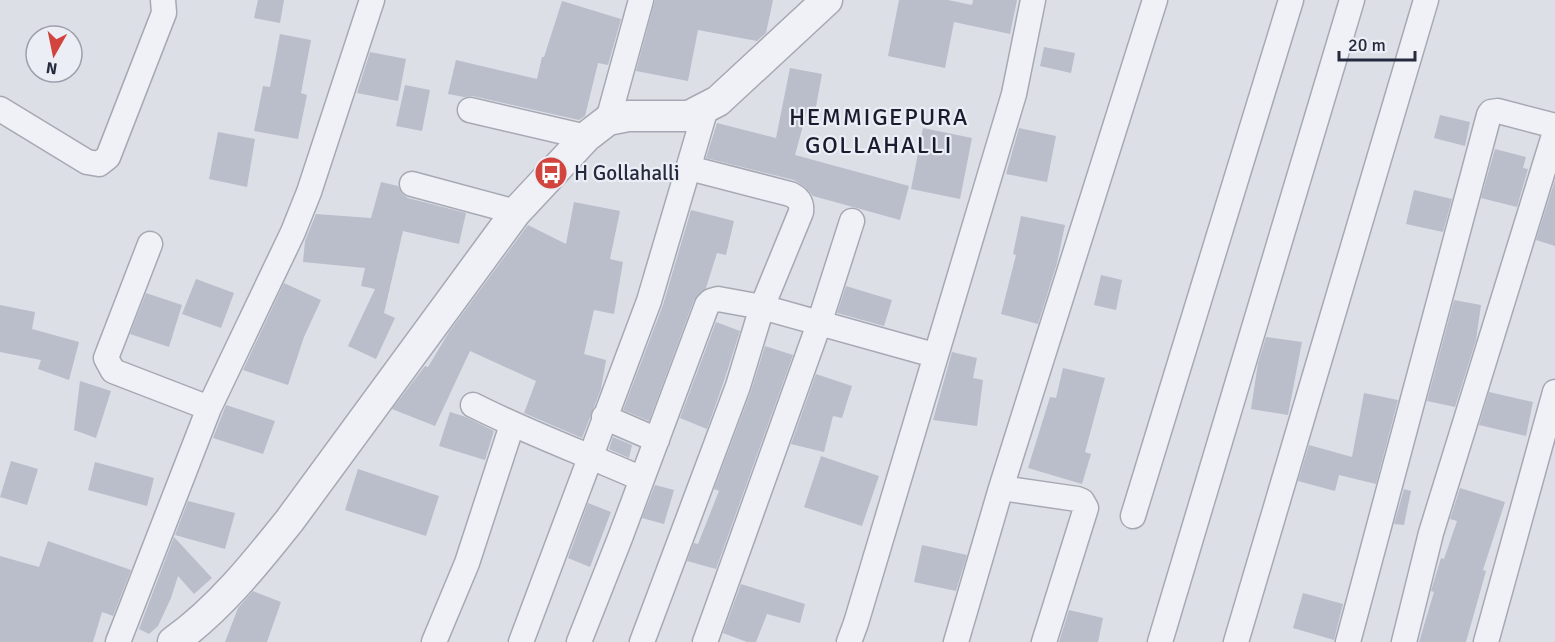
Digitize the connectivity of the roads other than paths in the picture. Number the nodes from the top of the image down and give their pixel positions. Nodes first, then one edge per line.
1 (163, 0) edge
2 (372, 0) edge
3 (641, 0) edge
4 (827, 0) edge
5 (1033, 0) edge
6 (1155, 0) edge
7 (1291, 0) edge
8 (1352, 0) edge
9 (1426, 0) edge
10 (706, 108) junction
11 (0, 109) edge
12 (470, 110) dead end
13 (1555, 126) edge
14 (597, 129) junction
15 (1555, 132) edge
16 (689, 168) junction
17 (412, 184) dead end
18 (516, 212) junction
19 (852, 221) dead end
20 (150, 244) dead end
21 (762, 307) junction
22 (819, 324) junction
23 (934, 355) junction
24 (1555, 392) edge
25 (473, 405) dead end
26 (209, 408) junction
27 (604, 417) junction
28 (512, 425) junction
29 (657, 440) junction
30 (590, 456) junction
31 (642, 479) junction
32 (1001, 488) junction
33 (1133, 516) dead end
34 (210, 613) junction
35 (118, 642) edge
36 (173, 642) edge
37 (202, 642) edge
38 (434, 642) edge
39 (521, 642) edge
40 (579, 642) edge
41 (642, 642) edge
42 (705, 642) edge
43 (849, 642) edge
44 (956, 642) edge
45 (1044, 642) edge
46 (1160, 642) edge
47 (1236, 642) edge
48 (1348, 642) edge
49 (1404, 642) edge
50 (1486, 642) edge

1 - 11 street
2 - 26 street
3 - 14 street
4 - 10 street
5 - 23 street
6 - 32 street
7 - 33 street
8 - 46 street
9 - 47 street
10 - 14 street
10 - 16 street
12 - 14 street
13 - 48 street
14 - 18 street
15 - 49 street
16 - 21 street
16 - 27 street
17 - 18 street
18 - 34 street
19 - 22 street
20 - 26 street
21 - 22 street
21 - 29 street
21 - 41 street
22 - 23 street
22 - 42 street
23 - 43 street
24 - 50 street
25 - 28 street
26 - 35 street
27 - 29 street
27 - 30 street
28 - 30 street
28 - 38 street
29 - 31 street
30 - 31 street
30 - 39 street
31 - 40 street
32 - 44 street
32 - 45 street
34 - 36 street
34 - 37 street

